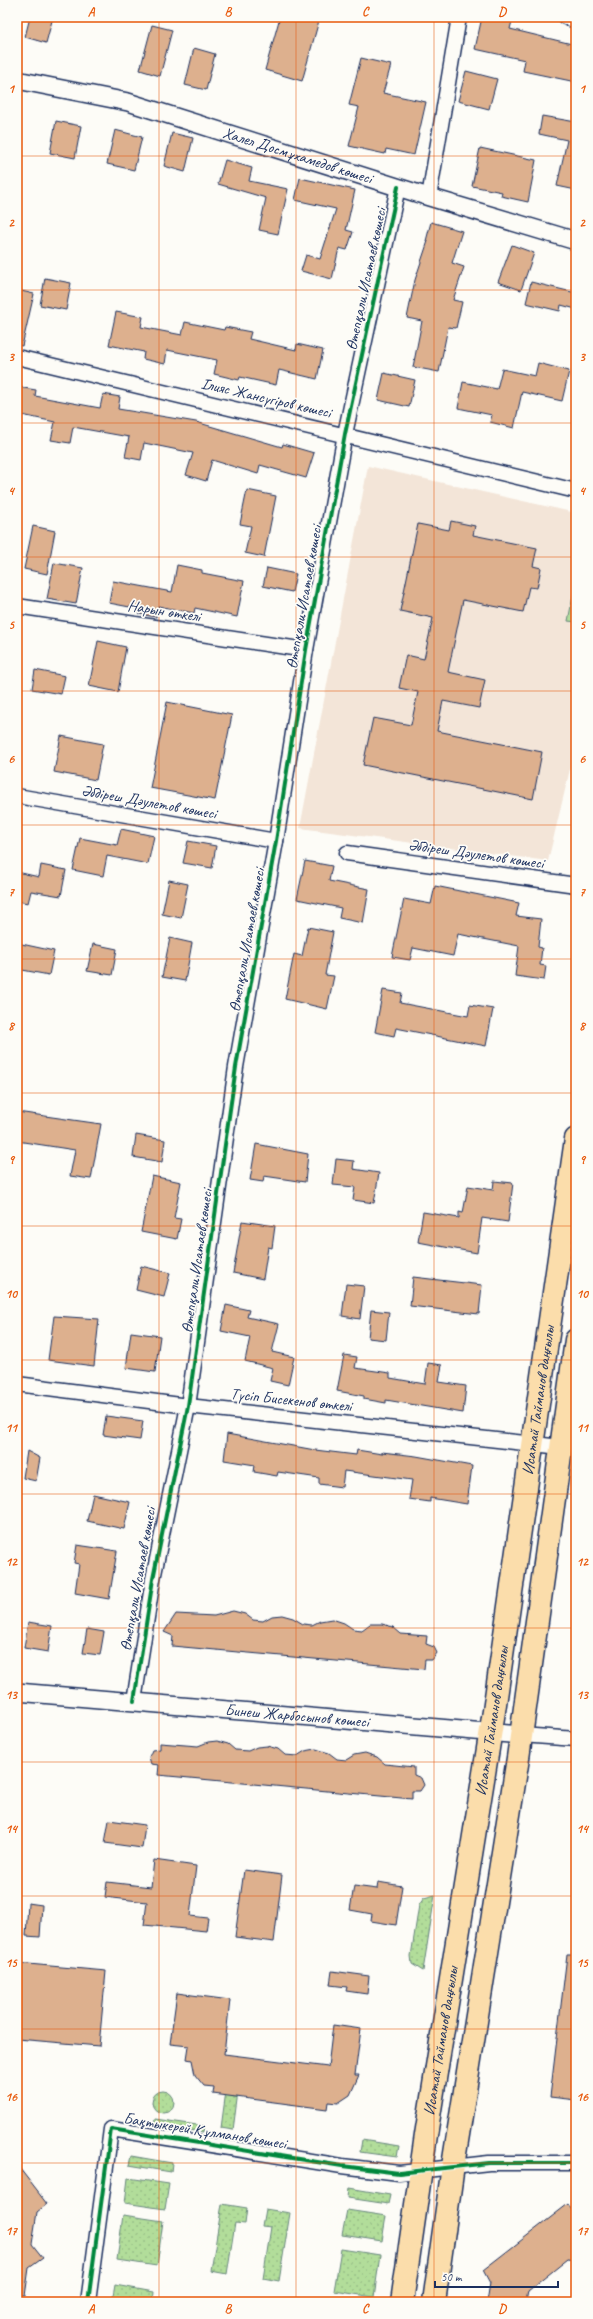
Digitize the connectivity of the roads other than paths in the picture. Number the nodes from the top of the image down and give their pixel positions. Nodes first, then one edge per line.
1 (459, 17) edge
2 (564, 17) edge
3 (576, 21) edge
4 (17, 80) edge
5 (398, 186) junction
6 (429, 197) junction
7 (576, 241) edge
8 (17, 357) edge
9 (345, 434) junction
10 (576, 491) edge
11 (17, 606) edge
12 (306, 650) junction
13 (17, 796) edge
14 (276, 841) junction
15 (347, 853) dead end
16 (576, 885) edge
17 (576, 1139) edge
18 (576, 1340) edge
19 (17, 1384) edge
20 (188, 1406) junction
21 (531, 1444) junction
22 (561, 1447) junction
23 (17, 1692) edge
24 (134, 1701) junction
25 (490, 1733) junction
26 (521, 1735) junction
27 (576, 1739) edge
28 (576, 2164) edge
29 (453, 2166) junction
30 (421, 2170) junction
31 (88, 2302) edge
32 (402, 2302) edge
33 (434, 2302) edge

1 - 6 street
2 - 3 street
4 - 5 street, Халел Досмұхамедов көшесі
5 - 6 street, Халел Досмұхамедов көшесі
5 - 9 street, Өтепқали Исатаев көшесі
6 - 7 street, Халел Досмұхамедов көшесі
8 - 9 street, Ілияс Жансүгіров көшесі
9 - 10 street, Ілияс Жансүгіров көшесі
9 - 12 street, Өтепқали Исатаев көшесі
11 - 12 street, Нарын өткелі
12 - 14 street, Өтепқали Исатаев көшесі
13 - 14 street, Әбдіреш Дәулетов көшесі
14 - 20 street, Өтепқали Исатаев көшесі
15 - 16 street, Әбдіреш Дәулетов көшесі
17 - 21 main road, Исатай Тайманов даңғылы
18 - 22 main road, Исатай Тайманов даңғылы
19 - 20 street, Түсіп Бисекенов өткелі
20 - 21 street, Түсіп Бисекенов өткелі
20 - 24 street, Өтепқали Исатаев көшесі
21 - 22 street, Түсіп Бисекенов өткелі
21 - 25 main road, Исатай Тайманов даңғылы
22 - 26 main road, Исатай Тайманов даңғылы
23 - 24 street, Бинеш Жарбосынов көшесі
24 - 25 street, Бинеш Жарбосынов көшесі
25 - 26 street, Бинеш Жарбосынов көшесі
25 - 30 main road, Исатай Тайманов даңғылы
26 - 27 street, Бинеш Жарбосынов көшесі
26 - 29 main road, Исатай Тайманов даңғылы
28 - 29 street
29 - 30 street
29 - 33 main road, Исатай Тайманов даңғылы
30 - 31 street, Бақтыкерей Құлманов көшесі
30 - 32 main road, Исатай Тайманов даңғылы

